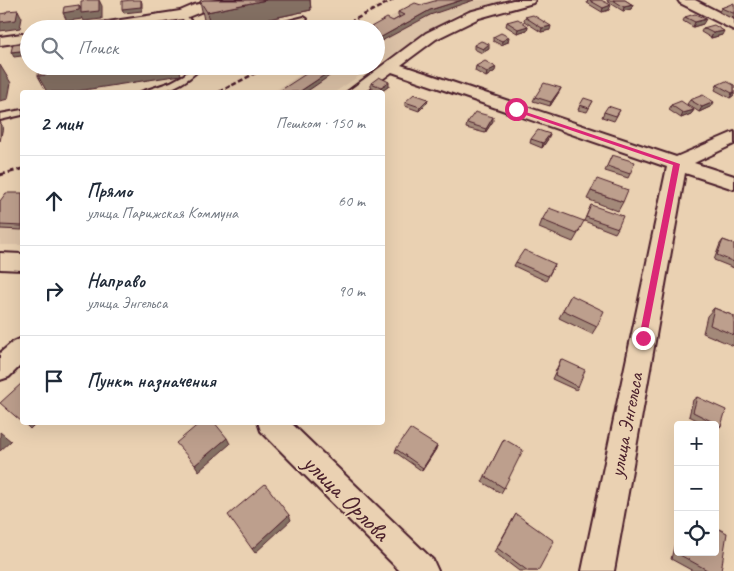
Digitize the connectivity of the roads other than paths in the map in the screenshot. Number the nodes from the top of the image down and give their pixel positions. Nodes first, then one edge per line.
1 (192, 0) edge
2 (238, 0) edge
3 (528, 0) edge
4 (684, 0) edge
5 (184, 15) junction
6 (304, 19) dead end
7 (150, 20) edge
8 (188, 20) edge
9 (300, 20) edge
10 (734, 26) edge
11 (20, 38) edge
12 (0, 41) edge
13 (391, 67) junction
14 (385, 71) edge
15 (191, 75) edge
16 (379, 75) edge
17 (152, 90) edge
18 (358, 90) edge
19 (20, 113) edge
20 (0, 117) edge
21 (734, 136) edge
22 (677, 164) junction
23 (734, 183) edge
24 (0, 261) edge
25 (20, 262) edge
26 (20, 351) edge
27 (0, 369) edge
28 (274, 425) edge
29 (422, 571) edge
30 (598, 571) edge

1 - 5 street
2 - 5 street
3 - 13 street
4 - 10 street
5 - 7 street
5 - 8 lane
6 - 9 lane
11 - 12 street
13 - 14 street
13 - 22 street
15 - 17 lane
16 - 18 street
19 - 20 lane
21 - 22 street
22 - 23 street
22 - 30 street, улица Энгельса
24 - 25 street
26 - 27 street
28 - 29 street, улица Орлова

